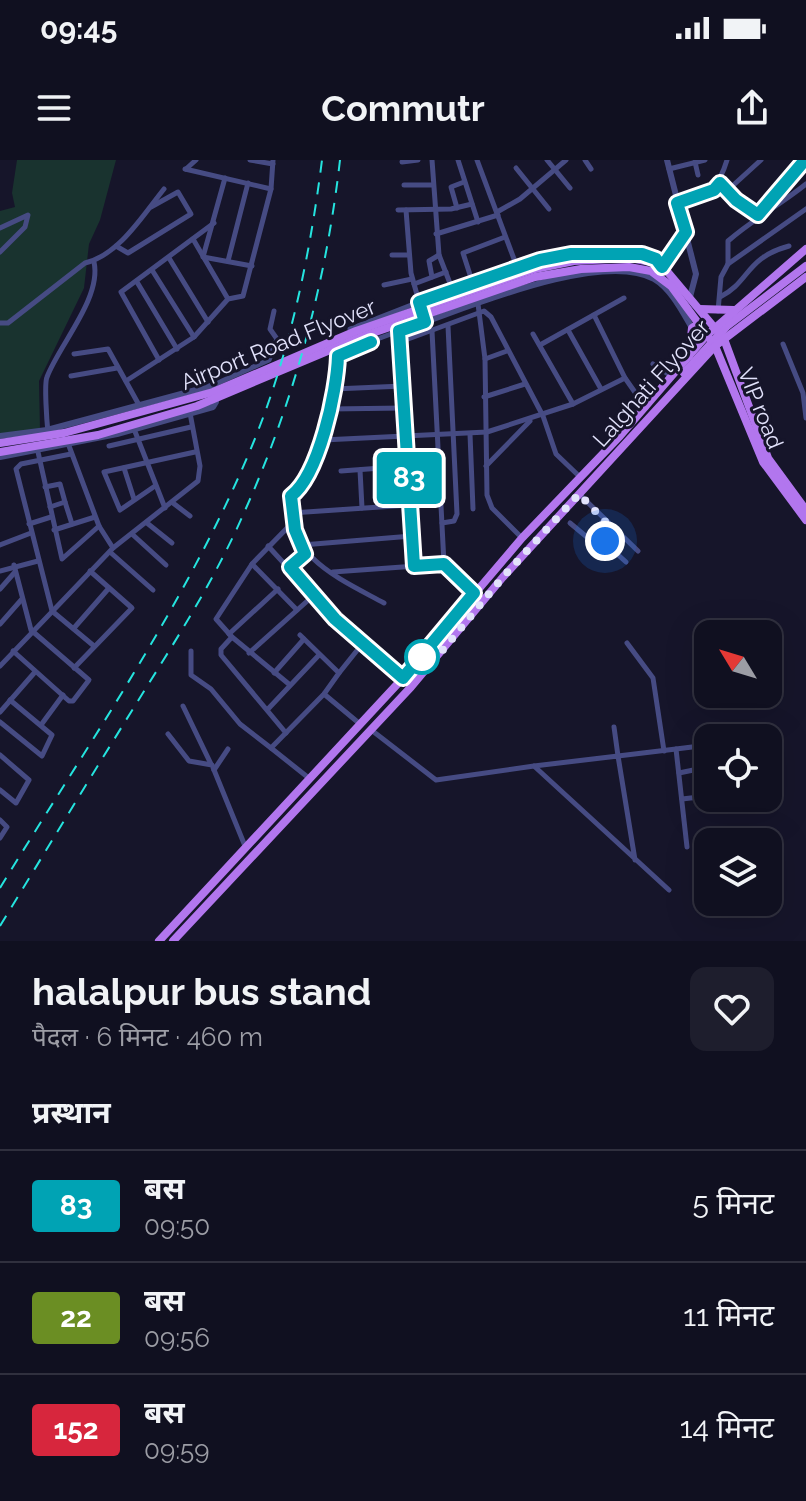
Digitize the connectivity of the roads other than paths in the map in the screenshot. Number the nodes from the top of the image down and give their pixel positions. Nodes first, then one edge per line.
1 (196, 160) edge
2 (250, 160) edge
3 (418, 160) edge
4 (432, 160) edge
5 (458, 160) edge
6 (477, 160) edge
7 (547, 160) edge
8 (566, 160) edge
9 (585, 160) edge
10 (667, 160) edge
11 (705, 160) edge
12 (727, 160) edge
13 (761, 160) edge
14 (805, 160) edge
15 (273, 162) edge
16 (402, 162) edge
17 (695, 162) junction
18 (516, 168) dead end
19 (555, 169) junction
20 (591, 169) dead end
21 (669, 169) junction
22 (698, 175) dead end
23 (225, 178) junction
24 (464, 182) junction
25 (248, 183) junction
26 (720, 183) junction
27 (806, 184) edge
28 (404, 185) dead end
29 (433, 185) junction
30 (532, 188) junction
31 (570, 188) dead end
32 (164, 189) dead end
33 (271, 189) junction
34 (728, 190) junction
35 (677, 203) junction
36 (472, 204) junction
37 (457, 208) junction
38 (147, 209) junction
39 (434, 209) junction
40 (549, 209) dead end
41 (806, 209) edge
42 (398, 210) dead end
43 (406, 210) junction
44 (498, 214) junction
45 (759, 214) junction
46 (478, 222) junction
47 (214, 223) junction
48 (0, 228) edge
49 (436, 234) junction
50 (687, 236) junction
51 (505, 237) junction
52 (193, 239) junction
53 (116, 246) junction
54 (789, 246) dead end
55 (806, 249) edge
56 (0, 252) edge
57 (392, 255) dead end
58 (409, 255) junction
59 (439, 255) junction
60 (203, 257) junction
61 (168, 258) junction
62 (228, 261) junction
63 (94, 262) junction
64 (728, 264) junction
65 (252, 266) junction
66 (806, 266) edge
67 (662, 267) junction
68 (517, 268) junction
69 (578, 268) junction
70 (152, 270) junction
71 (446, 272) junction
72 (432, 277) junction
73 (806, 277) edge
74 (413, 281) junction
75 (137, 282) junction
76 (473, 284) junction
77 (384, 285) dead end
78 (453, 291) junction
79 (690, 297) junction
80 (624, 298) dead end
81 (719, 298) junction
82 (228, 299) junction
83 (419, 302) junction
84 (478, 304) junction
85 (699, 309) junction
86 (736, 310) junction
87 (274, 311) dead end
88 (481, 312) junction
89 (718, 312) junction
90 (594, 315) junction
91 (208, 322) junction
92 (425, 322) junction
93 (0, 323) edge
94 (448, 326) junction
95 (695, 326) junction
96 (716, 328) junction
97 (738, 328) junction
98 (350, 329) dead end
99 (568, 330) junction
100 (399, 331) junction
101 (432, 331) junction
102 (533, 334) dead end
103 (707, 335) junction
104 (194, 337) junction
105 (724, 339) junction
106 (400, 342) junction
107 (783, 344) dead end
108 (540, 345) junction
109 (715, 346) junction
110 (177, 349) junction
111 (507, 351) junction
112 (74, 354) dead end
113 (689, 356) junction
114 (485, 359) junction
115 (732, 359) junction
116 (159, 360) junction
117 (653, 364) dead end
118 (117, 368) junction
119 (693, 371) junction
120 (71, 376) dead end
121 (672, 377) junction
122 (729, 377) junction
123 (625, 378) junction
124 (126, 381) junction
125 (525, 384) junction
126 (211, 386) junction
127 (403, 386) junction
128 (334, 389) junction
129 (601, 389) junction
130 (805, 393) edge
131 (484, 397) junction
132 (573, 404) junction
133 (140, 406) junction
134 (404, 408) junction
135 (646, 408) junction
136 (330, 409) junction
137 (190, 413) junction
138 (543, 416) junction
139 (806, 418) edge
140 (531, 419) junction
141 (191, 427) junction
142 (134, 429) junction
143 (487, 432) junction
144 (48, 433) junction
145 (470, 434) junction
146 (0, 436) edge
147 (437, 436) junction
148 (453, 436) junction
149 (405, 437) junction
150 (66, 440) junction
151 (138, 440) junction
152 (323, 440) junction
153 (0, 443) edge
154 (109, 446) dead end
155 (38, 452) junction
156 (195, 452) junction
157 (71, 454) junction
158 (0, 455) edge
159 (40, 461) junction
160 (145, 463) junction
161 (408, 466) junction
162 (486, 467) junction
163 (124, 468) junction
164 (360, 470) junction
165 (341, 471) dead end
166 (580, 477) junction
167 (155, 486) junction
168 (45, 487) junction
169 (579, 494) junction
170 (134, 499) junction
171 (65, 502) junction
172 (173, 503) junction
173 (410, 505) junction
174 (49, 507) junction
175 (165, 508) junction
176 (362, 508) junction
177 (473, 509) dead end
178 (806, 510) edge
179 (291, 513) junction
180 (190, 516) dead end
181 (51, 517) junction
182 (95, 517) junction
183 (605, 519) junction
184 (806, 520) edge
185 (293, 522) junction
186 (147, 523) junction
187 (442, 523) junction
188 (570, 523) dead end
189 (29, 524) junction
190 (72, 524) junction
191 (99, 526) junction
192 (54, 530) junction
193 (614, 531) junction
194 (31, 533) junction
195 (132, 534) junction
196 (412, 536) junction
197 (522, 538) junction
198 (536, 539) junction
199 (172, 543) dead end
200 (0, 545) edge
201 (302, 545) junction
202 (268, 546) junction
203 (112, 550) junction
204 (638, 551) dead end
205 (305, 554) junction
206 (38, 561) junction
207 (626, 562) dead end
208 (252, 564) junction
209 (444, 564) junction
210 (166, 565) dead end
211 (414, 566) junction
212 (290, 567) junction
213 (15, 569) junction
214 (0, 571) edge
215 (90, 571) junction
216 (333, 572) junction
217 (109, 588) junction
218 (0, 589) edge
219 (278, 589) junction
220 (153, 590) dead end
221 (474, 593) junction
222 (314, 595) junction
223 (22, 599) junction
224 (384, 603) dead end
225 (297, 610) junction
226 (52, 611) junction
227 (0, 624) edge
228 (74, 628) junction
229 (31, 630) junction
230 (231, 636) junction
231 (363, 643) junction
232 (627, 643) dead end
233 (94, 646) junction
234 (13, 651) junction
235 (191, 651) dead end
236 (249, 653) junction
237 (319, 655) junction
238 (0, 666) edge
239 (74, 668) junction
240 (35, 672) junction
241 (274, 673) junction
242 (339, 673) junction
243 (403, 678) junction
244 (290, 685) junction
245 (324, 694) junction
246 (63, 695) junction
247 (10, 700) junction
248 (183, 706) dead end
249 (268, 709) junction
250 (0, 712) edge
251 (0, 722) edge
252 (361, 724) junction
253 (41, 725) junction
254 (614, 727) dead end
255 (370, 729) junction
256 (286, 733) junction
257 (168, 734) dead end
258 (694, 747) edge
259 (271, 748) junction
260 (228, 749) dead end
261 (676, 749) junction
262 (664, 751) junction
263 (0, 755) edge
264 (618, 756) junction
265 (534, 766) junction
266 (213, 768) junction
267 (694, 770) edge
268 (679, 773) junction
269 (310, 779) junction
270 (0, 790) edge
271 (694, 798) edge
272 (682, 799) junction
273 (0, 820) edge
274 (0, 838) edge
275 (245, 846) junction
276 (687, 847) dead end
277 (635, 860) junction
278 (669, 890) dead end
279 (159, 941) edge
280 (173, 941) edge

1 - 23 street
2 - 15 street
3 - 16 street
4 - 29 street
5 - 24 street
6 - 44 street
7 - 19 street
8 - 19 street
9 - 20 street
10 - 21 street
11 - 17 street
12 - 26 street
13 - 34 street
14 - 45 street
15 - 33 street
17 - 21 street
17 - 22 street
18 - 30 street
19 - 30 street
19 - 31 street
21 - 35 street
23 - 25 street
23 - 47 street
24 - 36 street
24 - 37 street
25 - 33 street
25 - 62 street
26 - 34 street
26 - 35 street
27 - 45 street
28 - 29 street
29 - 39 street
30 - 40 street
30 - 44 street
32 - 38 street
33 - 65 street
34 - 45 street
35 - 50 street
36 - 37 street
36 - 46 street
37 - 39 street
38 - 53 street
38 - 53 street
39 - 43 street
39 - 49 street
41 - 64 street
42 - 43 street
43 - 58 street
44 - 46 street
44 - 51 street
45 - 64 street
46 - 49 street
47 - 52 street
47 - 60 street
48 - 56 street
49 - 59 street
50 - 67 street
50 - 79 street
51 - 68 street
51 - 76 street
52 - 60 street
52 - 61 street
53 - 63 street
54 - 81 street
55 - 86 main road
57 - 58 street
58 - 74 street
59 - 71 street
59 - 72 street
60 - 62 street
60 - 82 street
61 - 70 street
61 - 91 street
62 - 65 street
63 - 93 street
63 - 144 street
64 - 81 street
65 - 82 street
66 - 198 main road, Lalghati Flyover
67 - 68 street
67 - 69 main road, Airport Road Flyover
67 - 79 main road, VIP road
68 - 76 street
69 - 84 street
69 - 95 main road, VIP road
69 - 150 main road, Airport Road Flyover
70 - 75 street
70 - 104 street
71 - 72 street
71 - 78 street
72 - 74 street
73 - 97 main road
74 - 77 street
74 - 83 street
75 - 110 street
75 - 116 street
76 - 78 street
78 - 83 street
79 - 85 main road, VIP road
80 - 90 street
81 - 89 street
82 - 91 street
83 - 92 street
83 - 98 street
84 - 88 street
84 - 92 street
85 - 89 main road
85 - 96 main road, VIP road
86 - 89 main road
86 - 96 main road
87 - 126 street
88 - 94 street
88 - 111 street
88 - 114 street
90 - 99 street
90 - 123 street
91 - 104 street
92 - 100 street
94 - 101 street
94 - 148 street
95 - 103 main road, VIP road
95 - 113 main road
96 - 103 main road
96 - 105 main road, VIP road
97 - 105 main road
97 - 115 main road
99 - 108 street
99 - 129 street
100 - 106 street
100 - 128 street
101 - 106 street
101 - 147 street
102 - 108 street
103 - 109 main road, VIP road
103 - 113 main road
104 - 110 street
105 - 109 main road
105 - 115 main road, VIP road
106 - 127 street
107 - 130 street
108 - 132 street
109 - 119 main road
109 - 122 main road, VIP road
110 - 116 street
111 - 114 street
111 - 125 street
112 - 118 street
113 - 121 main road
114 - 131 street
115 - 178 main road, VIP road
116 - 124 street
117 - 121 street
118 - 120 street
118 - 124 street
119 - 122 main road
119 - 169 main road
121 - 135 main road
122 - 184 main road, VIP road
123 - 129 street
123 - 135 street
124 - 133 street
125 - 131 street
125 - 138 street
126 - 133 street
126 - 137 street
127 - 128 street
127 - 134 street
128 - 136 street
129 - 132 street
130 - 139 street
131 - 143 street
132 - 138 street
133 - 144 street
134 - 136 street
134 - 149 street
135 - 166 main road
136 - 152 street
137 - 141 street
137 - 142 street
138 - 140 street
138 - 166 street
140 - 143 street
140 - 162 street
141 - 151 street
141 - 156 street
142 - 150 street
142 - 151 street
143 - 145 street
143 - 162 street
144 - 146 street
144 - 150 main road, Airport Road Flyover
144 - 153 main road, Airport Road Flyover
145 - 148 street
145 - 177 street
147 - 148 street
147 - 149 street
147 - 187 street
148 - 187 street
149 - 152 street
149 - 161 street
150 - 155 street
150 - 157 street
150 - 158 main road, Airport Road Flyover
151 - 154 street
151 - 160 street
152 - 179 street
155 - 158 street
155 - 159 street
156 - 160 street
156 - 172 street
157 - 159 street
157 - 182 street
159 - 168 street
159 - 189 street
160 - 163 street
160 - 167 street
161 - 164 street
161 - 173 street
162 - 197 street
163 - 170 street
163 - 170 street
164 - 165 street
164 - 176 street
166 - 197 main road
167 - 170 street
167 - 175 street
168 - 171 street
168 - 174 street
169 - 183 street
169 - 198 main road
171 - 174 street
171 - 190 street
172 - 175 street
172 - 180 street
173 - 176 street
173 - 196 street
174 - 181 street
175 - 186 street
176 - 179 street
179 - 185 street
181 - 189 street
181 - 192 street
182 - 190 street
182 - 191 street
183 - 188 street
183 - 193 street
185 - 201 street
185 - 202 street
186 - 195 street
186 - 199 street
187 - 209 street
189 - 194 street
190 - 192 street
191 - 192 street
191 - 203 street
193 - 204 street
193 - 207 street
194 - 200 street
194 - 206 street
195 - 203 street
195 - 210 street
196 - 201 street
196 - 211 street
197 - 221 main road
198 - 255 main road
201 - 205 street
202 - 208 street
202 - 212 street
203 - 215 street
203 - 220 street
205 - 212 street
205 - 216 street
206 - 213 street
206 - 226 street
208 - 219 street
208 - 230 street
209 - 211 street
209 - 221 street
211 - 216 street
212 - 222 street
213 - 214 street
213 - 218 street
213 - 223 street
215 - 217 street
215 - 226 street
216 - 224 street
217 - 228 street
217 - 233 street
219 - 225 street
219 - 230 street
221 - 243 main road
222 - 225 street
222 - 231 street
223 - 227 street
223 - 229 street
225 - 236 street
226 - 228 street
226 - 229 street
228 - 233 street
229 - 234 street
229 - 239 street
230 - 236 street
230 - 249 street
231 - 242 street
231 - 243 street
232 - 262 street
233 - 239 street
234 - 238 street
234 - 240 street
235 - 259 street
236 - 241 street
237 - 241 street
237 - 242 street
237 - 244 street
239 - 246 street
240 - 246 street
240 - 247 street
241 - 244 street
242 - 245 street
243 - 252 main road
244 - 249 street
245 - 252 street
245 - 256 street
246 - 253 street
247 - 250 street
247 - 253 street
248 - 266 street
249 - 256 street
251 - 253 street
252 - 269 main road
254 - 264 street
255 - 265 street
255 - 280 main road
256 - 259 street
257 - 266 street
258 - 261 street
259 - 269 street
260 - 266 street
261 - 262 street
261 - 268 street
262 - 264 street
263 - 270 street
264 - 265 street
264 - 277 street
265 - 277 street
266 - 275 street
267 - 268 street
268 - 272 street
269 - 275 main road
271 - 272 street
272 - 276 street
273 - 274 street
275 - 279 main road
277 - 278 street

